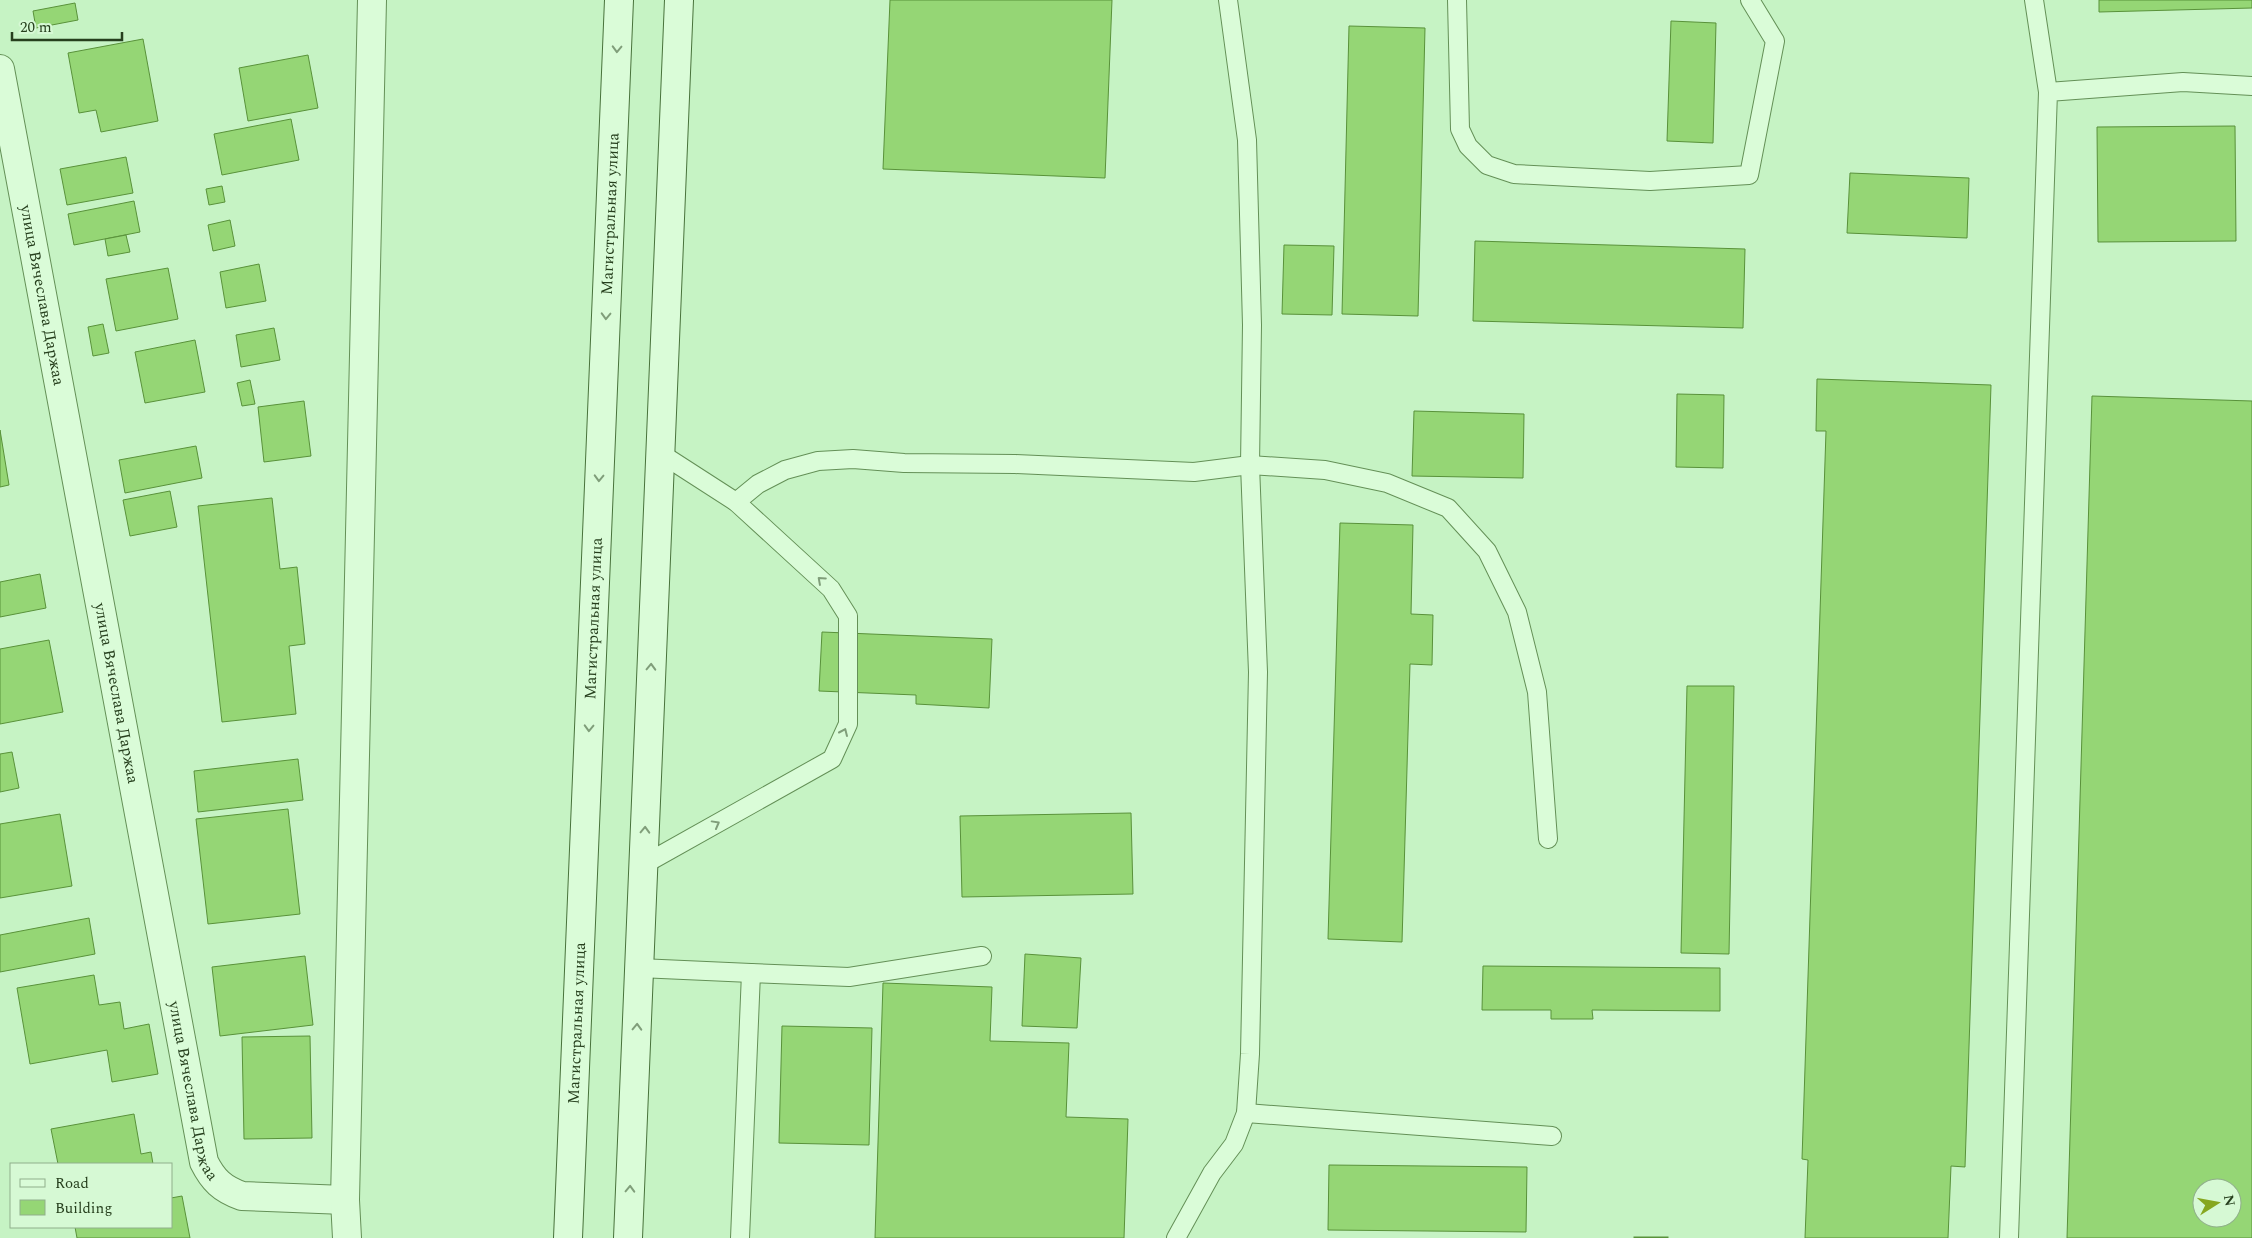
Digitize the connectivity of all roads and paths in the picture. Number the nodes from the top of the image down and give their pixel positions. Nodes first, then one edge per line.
1 (372, 0) edge
2 (619, 0) edge
3 (679, 0) edge
4 (1228, 0) edge
5 (1457, 0) edge
6 (1750, 0) edge
7 (2034, 0) edge
8 (0, 69) edge
9 (2252, 86) edge
10 (2048, 92) junction
11 (660, 453) junction
12 (1250, 465) junction
13 (736, 502) junction
14 (1548, 840) dead end
15 (643, 865) junction
16 (982, 956) dead end
17 (639, 968) junction
18 (751, 974) junction
19 (1246, 1113) junction
20 (1552, 1136) dead end
21 (345, 1200) junction
22 (347, 1238) edge
23 (568, 1238) edge
24 (628, 1238) edge
25 (740, 1238) edge
26 (1176, 1238) edge
27 (2009, 1238) edge

1 - 21 street
2 -> 23 street, Магистральная улица
3 - 11 street
4 - 12 lane
5 - 6 lane
7 - 10 lane
8 - 21 street, улица Вячеслава Даржаа
9 - 10 lane
10 - 27 lane
11 - 13 lane
15 -> 11 street
12 - 13 lane
12 - 14 lane
12 - 19 lane
15 -> 13 lane
15 - 17 street
16 - 18 lane
17 - 18 lane
24 -> 17 street
18 - 25 lane
19 - 20 lane
19 - 26 lane
21 - 22 street

